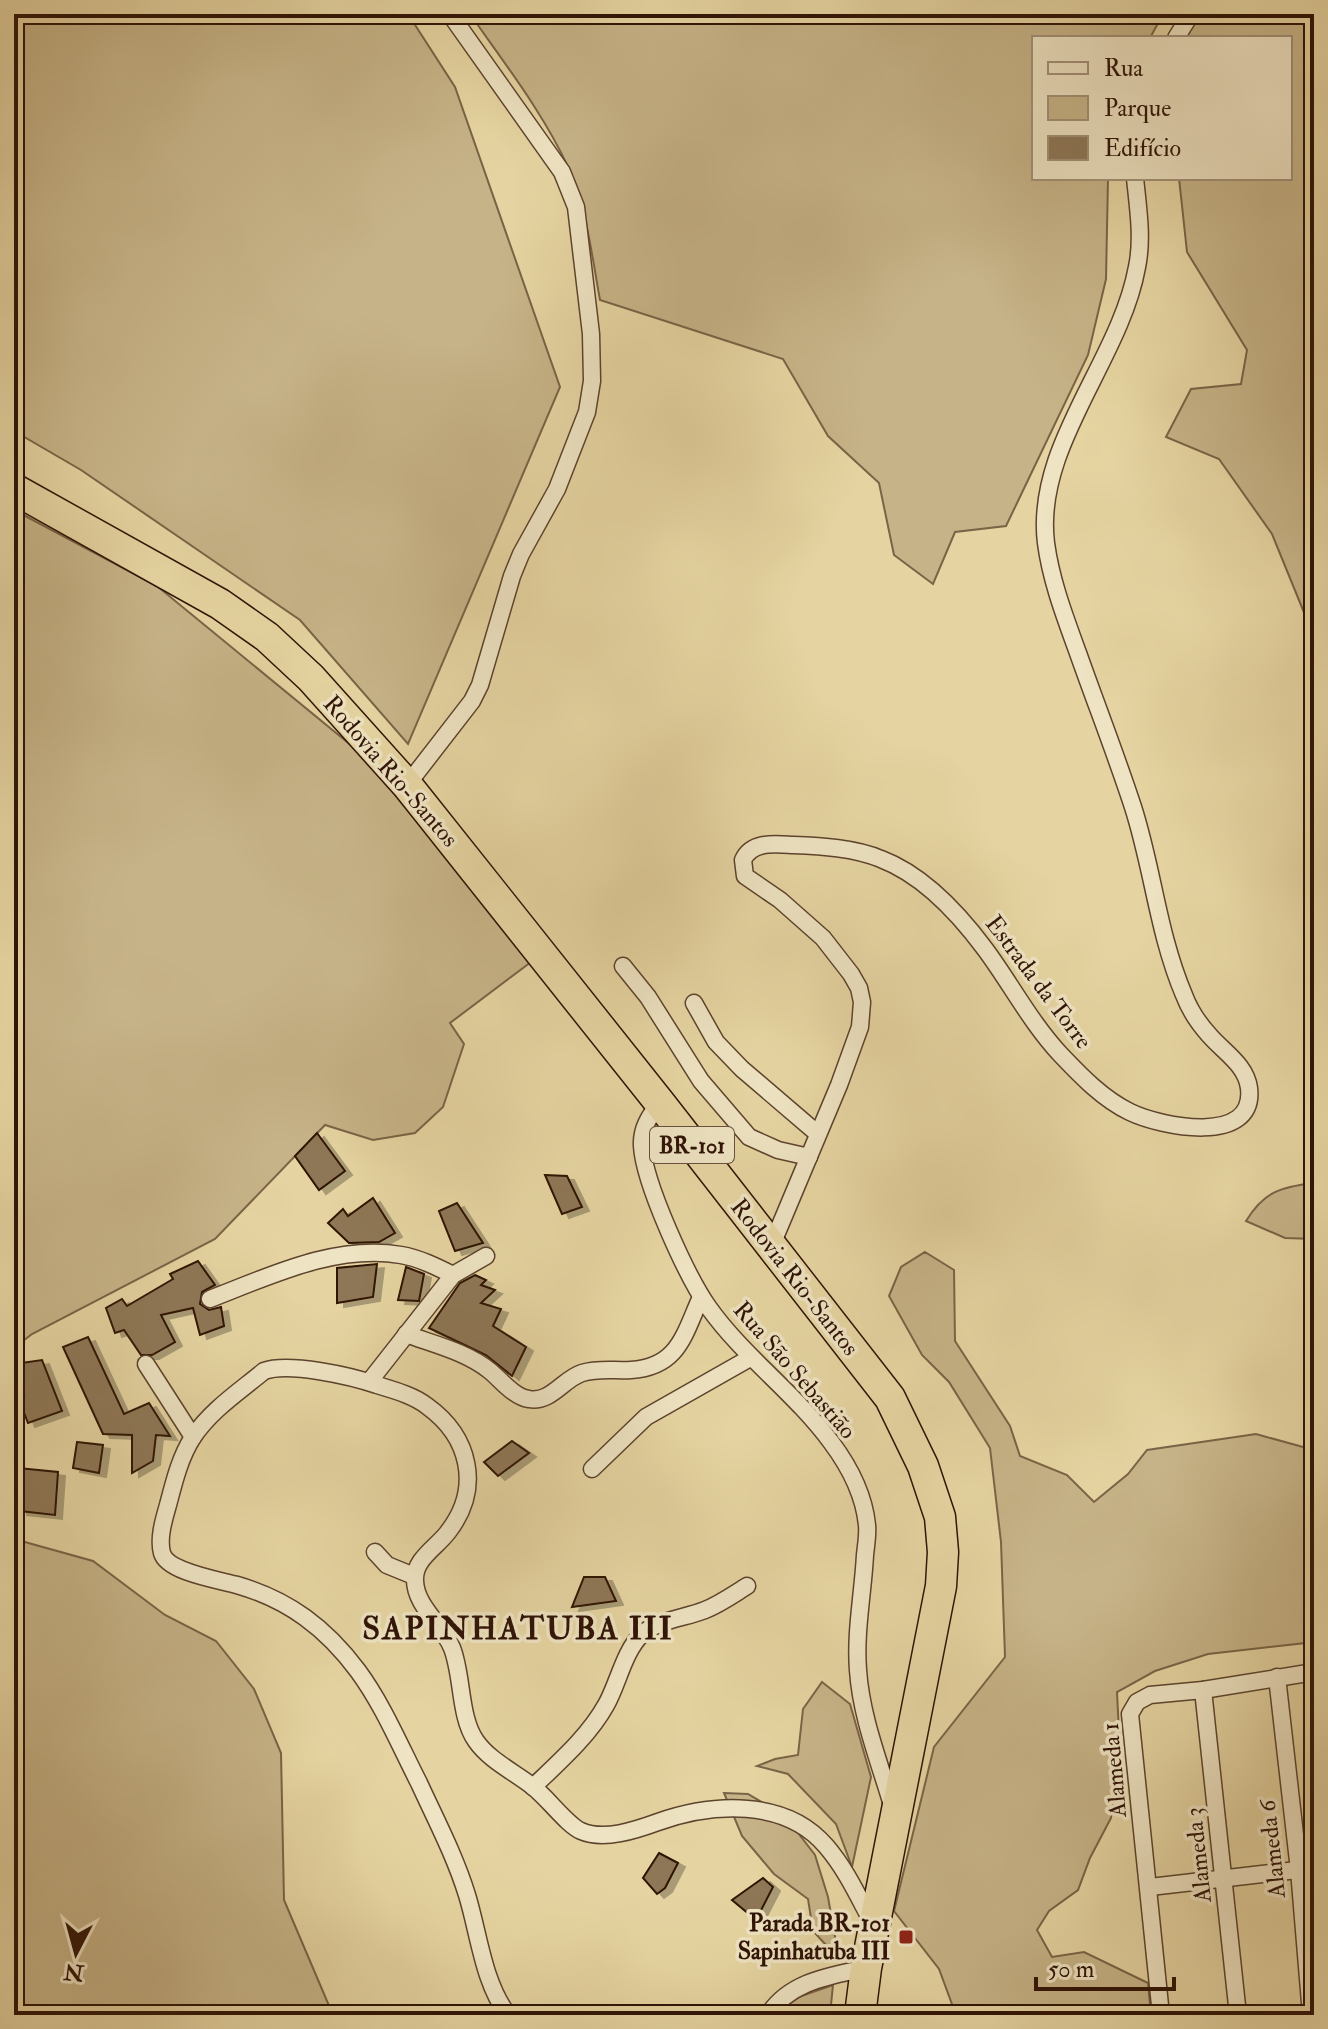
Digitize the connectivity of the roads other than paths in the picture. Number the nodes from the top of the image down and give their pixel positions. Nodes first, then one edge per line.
1 (450, 14) edge
2 (1191, 14) edge
3 (1177, 36) edge
4 (1135, 180) edge
5 (14, 489) edge
6 (407, 785) junction
7 (623, 966) dead end
8 (694, 1003) dead end
9 (660, 1103) junction
10 (818, 1134) junction
11 (809, 1157) junction
12 (771, 1247) junction
13 (486, 1256) dead end
14 (453, 1275) junction
15 (701, 1297) junction
16 (210, 1299) dead end
17 (406, 1334) junction
18 (750, 1358) junction
19 (146, 1364) dead end
20 (369, 1382) junction
21 (193, 1437) junction
22 (592, 1469) dead end
23 (375, 1552) dead end
24 (414, 1576) junction
25 (747, 1586) dead end
26 (1314, 1672) edge
27 (1277, 1677) junction
28 (1203, 1690) junction
29 (533, 1787) junction
30 (897, 1822) junction
31 (1306, 1869) edge
32 (1225, 1878) junction
33 (1150, 1887) junction
34 (875, 1927) junction
35 (866, 1968) junction
36 (508, 2015) edge
37 (768, 2015) edge
38 (860, 2015) edge
39 (1161, 2015) edge
40 (1238, 2015) edge
41 (1311, 2015) edge

1 - 6 street
2 - 3 street
4 - 10 street, Estrada da Torre
5 - 6 highway, Rodovia Rio-Santos / BR-101
6 - 9 highway, Rodovia Rio-Santos / BR-101
7 - 11 street
8 - 10 street
9 - 12 highway, Rodovia Rio-Santos / BR-101
9 - 15 street, Rua São Sebastião
10 - 11 street, Estrada da Torre
11 - 12 street, Estrada da Torre
12 - 30 highway, Rodovia Rio-Santos / BR-101
13 - 14 street
14 - 16 street
14 - 17 street
15 - 17 street
15 - 18 street, Rua São Sebastião
17 - 20 street
18 - 22 street
18 - 30 street, Rua São Sebastião
19 - 21 street
20 - 21 street
20 - 24 street
21 - 36 street
23 - 24 street
24 - 29 street
25 - 29 street
26 - 27 street, Alameda 1
27 - 28 street, Alameda 1
27 - 31 street, Alameda 6
28 - 32 street, Alameda 3
28 - 33 street, Alameda 1
29 - 34 street
30 - 34 highway, Rodovia Rio-Santos / BR-101
31 - 32 street
31 - 41 street, Alameda 6
32 - 33 street
32 - 40 street, Alameda 3
33 - 39 street, Alameda 1
34 - 35 highway, Rodovia Rio-Santos / BR-101
35 - 37 street
35 - 38 highway, Rodovia Rio-Santos / BR-101

